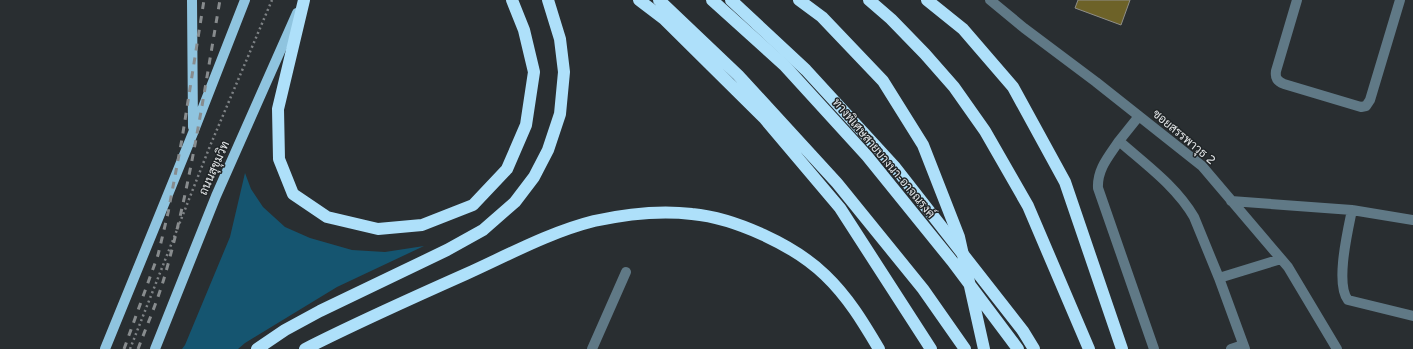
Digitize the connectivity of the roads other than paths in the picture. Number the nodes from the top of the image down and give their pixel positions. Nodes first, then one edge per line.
1 (192, 0) edge
2 (245, 0) edge
3 (303, 0) edge
4 (512, 0) edge
5 (548, 0) edge
6 (639, 0) edge
7 (659, 0) edge
8 (712, 0) edge
9 (731, 0) edge
10 (799, 0) edge
11 (869, 0) edge
12 (927, 0) edge
13 (990, 0) edge
14 (1297, 0) edge
15 (1400, 0) edge
16 (1139, 116) junction
17 (193, 133) junction
18 (1119, 141) junction
19 (1231, 201) junction
20 (1352, 210) junction
21 (1413, 220) edge
22 (1281, 259) junction
23 (626, 272) dead end
24 (1219, 278) junction
25 (1413, 316) edge
26 (1244, 347) edge
27 (105, 349) edge
28 (155, 349) edge
29 (257, 349) edge
30 (305, 349) edge
31 (592, 349) edge
32 (879, 349) edge
33 (931, 349) edge
34 (965, 349) edge
35 (984, 349) edge
36 (1018, 349) edge
37 (1034, 349) edge
38 (1088, 349) edge
39 (1122, 349) edge
40 (1154, 349) edge
41 (1231, 349) edge
42 (1337, 349) edge

1 - 17 main road
2 - 17 main road
3 - 4 highway
3 - 28 main road, ถนนสุขุมวิท
5 - 29 highway
6 - 33 highway
7 - 34 highway
8 - 36 highway, ทางพิเศษสายบางนา-อาจณรงค์, bridge
9 - 37 highway
10 - 35 highway, bridge
11 - 38 highway
12 - 39 highway
13 - 16 street, ซอยสรรพาวุธ 2
14 - 15 street
16 - 18 street
16 - 19 street, ซอยสรรพาวุธ 2
17 - 27 main road
18 - 24 street
18 - 40 street
19 - 20 street
19 - 22 street, ซอยสรรพาวุธ 2
20 - 21 street
20 - 25 street
22 - 24 street
22 - 42 street, ซอยสรรพาวุธ 2
23 - 31 street
24 - 26 street
26 - 41 street
30 - 32 highway

